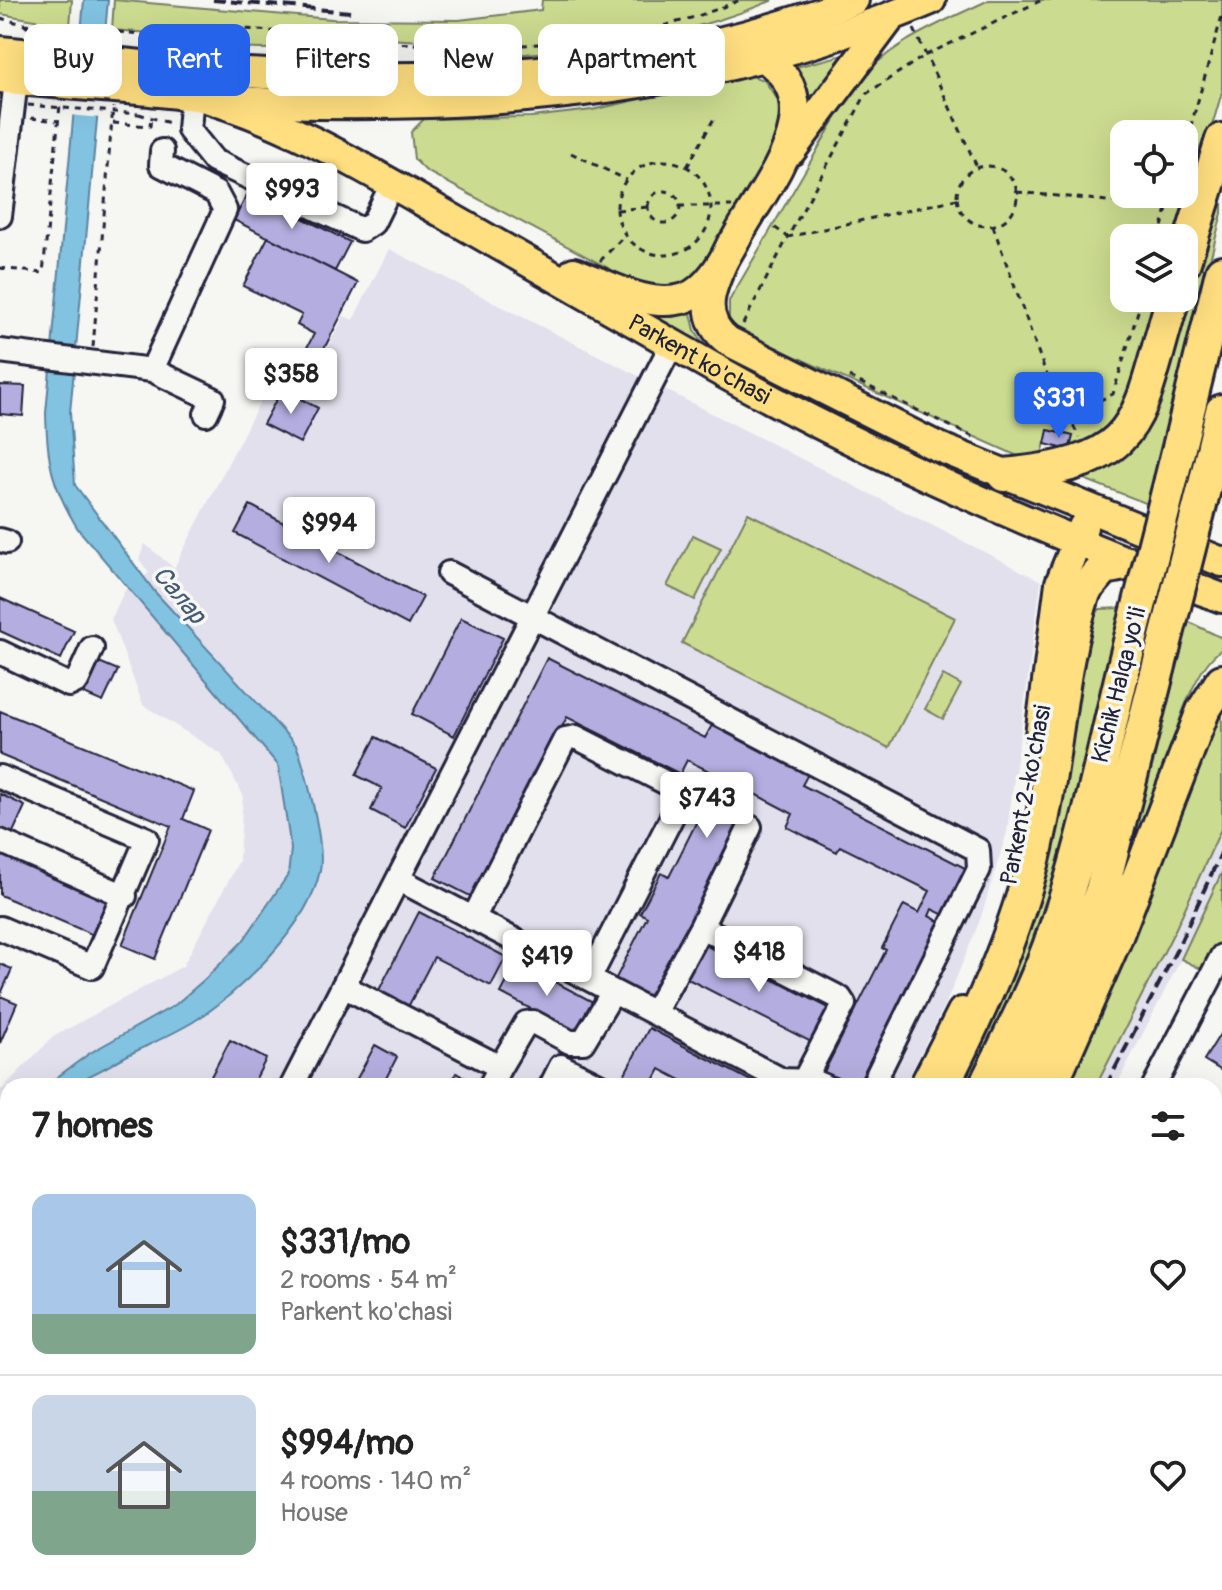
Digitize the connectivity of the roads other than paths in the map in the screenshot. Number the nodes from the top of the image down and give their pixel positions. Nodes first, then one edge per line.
1 (854, 0) edge
2 (931, 0) edge
3 (902, 22) junction
4 (725, 41) edge
5 (725, 44) edge
6 (0, 51) edge
7 (765, 58) junction
8 (538, 71) edge
9 (23, 72) edge
10 (250, 76) edge
11 (138, 84) edge
12 (192, 96) edge
13 (199, 96) edge
14 (210, 96) edge
15 (1222, 140) edge
16 (162, 151) dead end
17 (781, 164) junction
18 (392, 184) junction
19 (0, 216) edge
20 (1196, 224) edge
21 (492, 241) junction
22 (731, 245) junction
23 (1222, 272) edge
24 (1169, 312) edge
25 (672, 344) junction
26 (0, 351) edge
27 (152, 370) junction
28 (1222, 411) edge
29 (206, 414) dead end
30 (1004, 475) junction
31 (990, 506) junction
32 (1110, 516) junction
33 (1074, 541) junction
34 (1222, 562) edge
35 (1129, 563) junction
36 (449, 573) dead end
37 (1060, 583) junction
38 (1222, 598) edge
39 (92, 648) dead end
40 (0, 652) edge
41 (1222, 681) edge
42 (0, 777) edge
43 (750, 827) dead end
44 (0, 841) edge
45 (398, 879) junction
46 (125, 896) junction
47 (473, 919) junction
48 (701, 927) junction
49 (0, 928) edge
50 (1222, 956) edge
51 (589, 979) junction
52 (343, 986) junction
53 (613, 992) junction
54 (654, 1013) junction
55 (495, 1076) edge
56 (296, 1078) edge
57 (555, 1078) edge
58 (585, 1078) edge
59 (778, 1078) edge
60 (815, 1078) edge
61 (876, 1078) edge
62 (928, 1078) edge
63 (946, 1078) edge
64 (989, 1078) edge
65 (1025, 1078) edge
66 (1054, 1078) edge
67 (1158, 1078) edge

1 - 4 main road
2 - 3 main road
3 - 7 main road
3 - 17 main road
5 - 7 main road
6 - 9 main road
7 - 14 main road
7 - 17 main road
8 - 10 main road
9 - 11 main road, bridge
9 - 19 street
12 - 18 street
13 - 18 main road, Parkent ko'chasi
15 - 20 highway
16 - 27 street
17 - 22 main road
18 - 21 main road, Parkent ko'chasi
21 - 22 main road
21 - 25 main road, Parkent ko'chasi
22 - 30 main road, Parkent ko'chasi
23 - 64 highway, Kichik Halqa yo'li, bridge
24 - 30 highway
25 - 31 main road, Parkent ko'chasi
25 - 45 street
26 - 27 street
27 - 29 street
28 - 65 highway, Kichik Halqa yo'li, bridge
30 - 32 main road, Parkent ko'chasi
31 - 33 main road, Parkent ko'chasi
31 - 37 main road
32 - 33 main road
32 - 34 main road, Parkent ko'chasi
33 - 35 main road, Parkent ko'chasi
33 - 37 main road, Parkent 2-ko'chasi
35 - 38 main road, Parkent ko'chasi
35 - 63 highway
36 - 61 street
37 - 62 main road, Parkent 2-ko'chasi
39 - 40 street
41 - 66 highway
42 - 46 street
43 - 48 street
44 - 46 street
45 - 47 street
45 - 52 street
46 - 49 street
47 - 51 street
47 - 51 street
48 - 54 street
48 - 60 street
50 - 67 street
51 - 53 street
52 - 55 street
52 - 56 street
53 - 54 street
53 - 55 street
54 - 59 street
57 - 58 street

